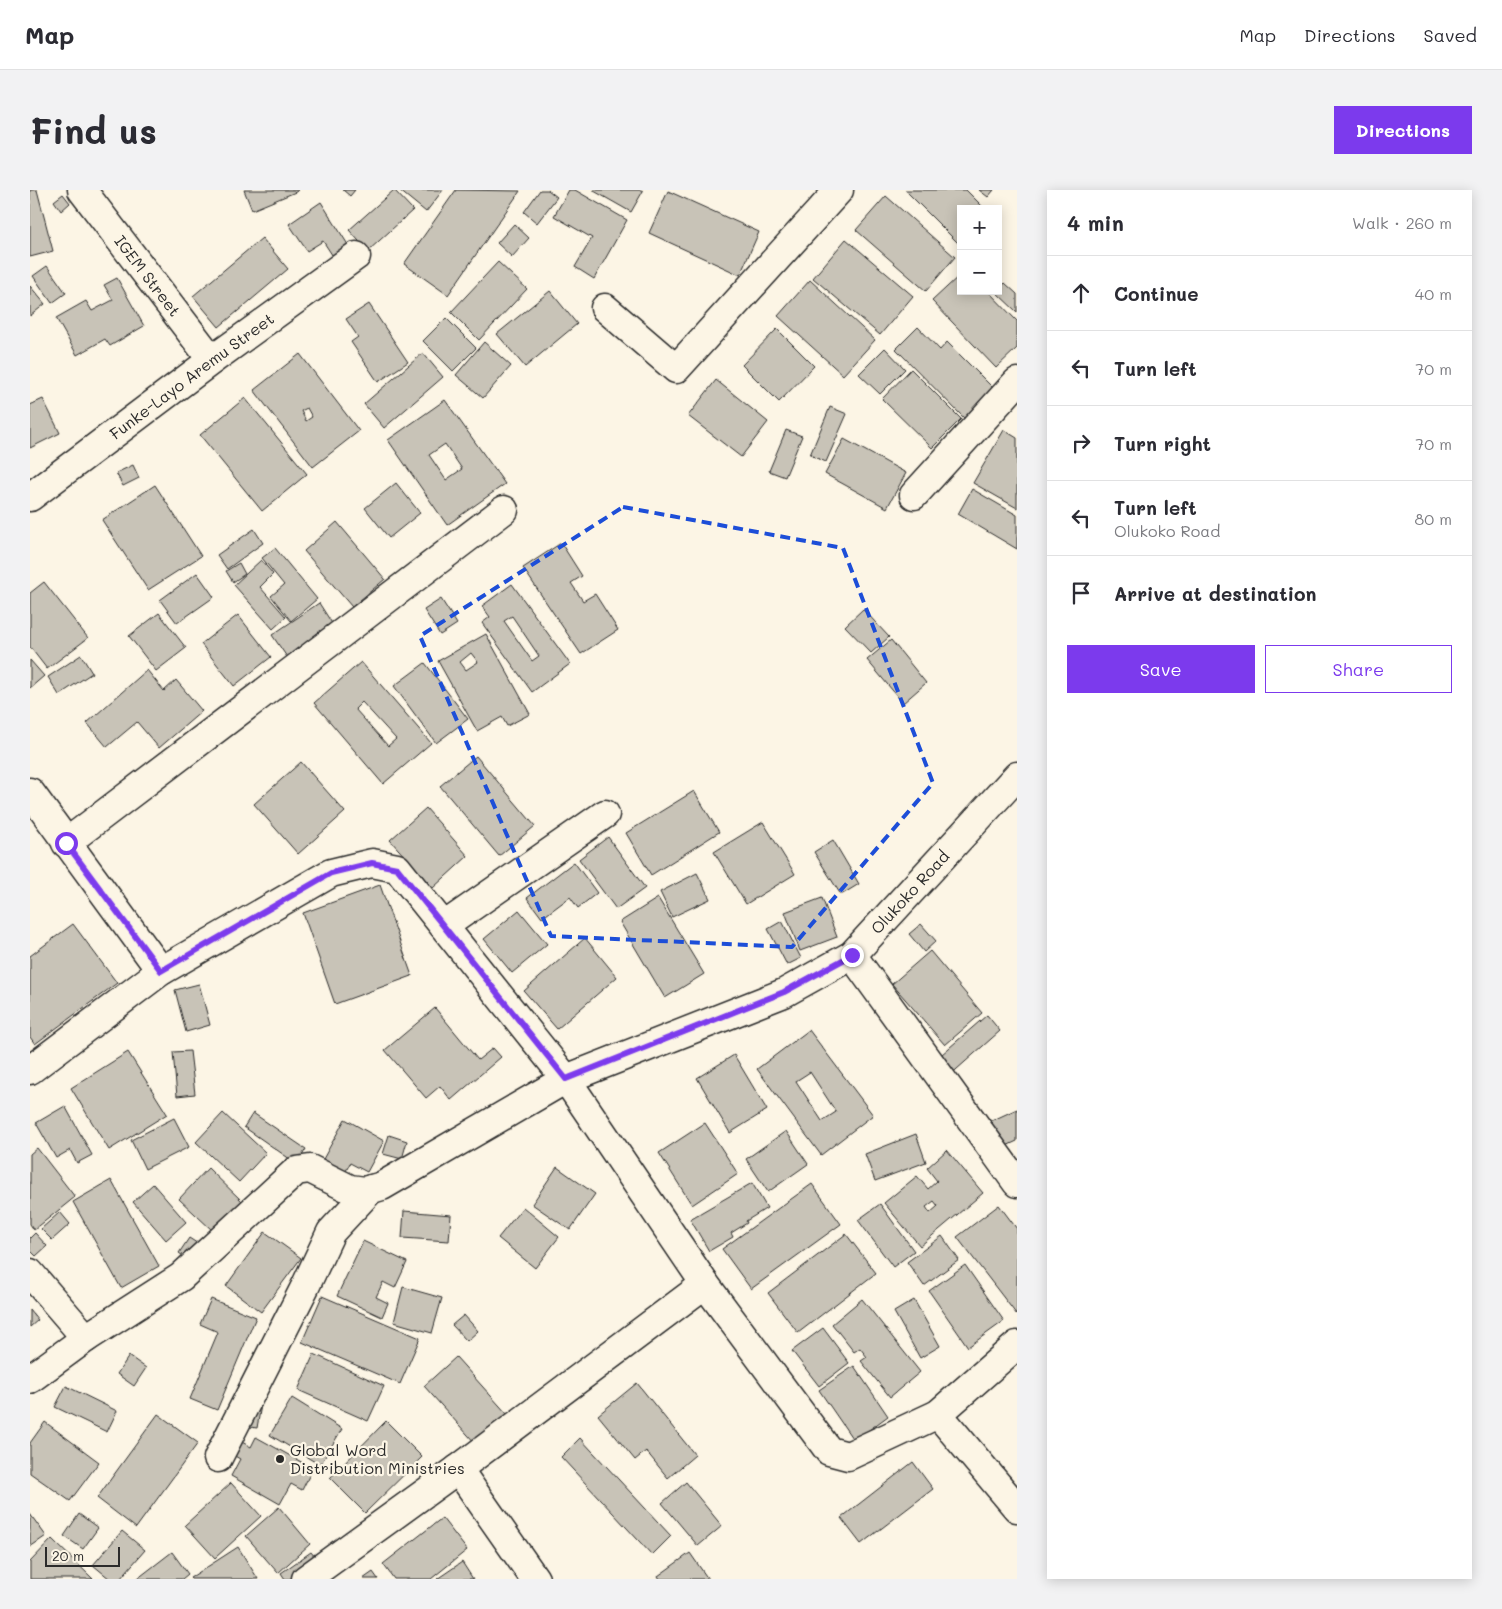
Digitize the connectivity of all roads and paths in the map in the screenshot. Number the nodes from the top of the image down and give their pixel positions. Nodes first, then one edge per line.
1 (82, 190) edge
2 (839, 190) edge
3 (356, 256) dead end
4 (605, 308) dead end
5 (212, 360) junction
6 (1017, 382) edge
7 (914, 495) dead end
8 (30, 497) edge
9 (504, 510) dead end
10 (1017, 776) edge
11 (30, 792) edge
12 (605, 814) dead end
13 (66, 843) junction
14 (444, 926) junction
15 (852, 955) junction
16 (161, 971) junction
17 (30, 1070) edge
18 (566, 1079) junction
19 (1017, 1183) edge
20 (371, 1189) junction
21 (30, 1273) edge
22 (705, 1284) junction
23 (86, 1338) junction
24 (1017, 1345) edge
25 (30, 1379) edge
26 (938, 1414) junction
27 (218, 1458) dead end
28 (458, 1469) junction
29 (1017, 1508) edge
30 (306, 1579) edge
31 (535, 1579) edge

1 - 5 street, IGEM Street
2 - 4 street
3 - 5 street, Funke-Layo Aremu Street
5 - 8 street, Funke-Layo Aremu Street
6 - 7 street
9 - 13 street
10 - 15 street, Olukoko Road
11 - 13 street
12 - 14 street
13 - 16 street
14 - 16 street
14 - 18 street
15 - 18 street, Olukoko Road
15 - 19 street
16 - 17 street
18 - 20 street, Olukoko Road
18 - 22 street
20 - 23 street
20 - 27 street
21 - 23 street
22 - 26 street
22 - 28 street
23 - 25 street
24 - 26 street
26 - 29 street
28 - 30 street
28 - 31 street

